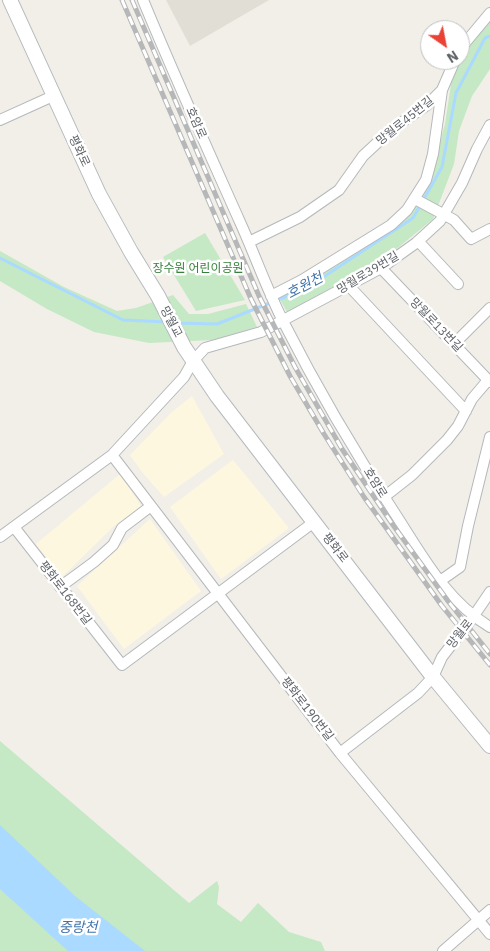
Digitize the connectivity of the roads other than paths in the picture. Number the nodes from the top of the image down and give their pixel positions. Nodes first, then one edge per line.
1 (10, 0) edge
2 (143, 0) edge
3 (490, 12) edge
4 (470, 37) edge
5 (451, 70) edge
6 (442, 90) junction
7 (53, 96) junction
8 (0, 120) edge
9 (490, 125) edge
10 (415, 198) junction
11 (444, 215) junction
12 (490, 229) edge
13 (418, 240) junction
14 (249, 242) junction
15 (381, 268) junction
16 (458, 284) dead end
17 (349, 286) junction
18 (158, 296) joint
19 (272, 298) junction
20 (490, 308) edge
21 (283, 321) junction
22 (454, 344) junction
23 (184, 347) joint
24 (193, 361) junction
25 (489, 381) edge
26 (466, 411) junction
27 (490, 437) edge
28 (112, 456) junction
29 (384, 497) junction
30 (151, 506) junction
31 (314, 522) junction
32 (14, 527) junction
33 (0, 537) edge
34 (440, 581) junction
35 (60, 587) junction
36 (490, 592) edge
37 (218, 593) junction
38 (473, 617) junction
39 (490, 627) edge
40 (433, 677) junction
41 (490, 746) edge
42 (340, 753) junction
43 (490, 910) edge
44 (479, 920) junction
45 (490, 934) edge
46 (443, 951) edge

1 - 7 main road, 평화로
2 - 14 street, 호암로
3 - 4 street
5 - 6 street, 망월로45번길
6 - 10 street
6 - 14 street, 망월로45번길
7 - 8 street
7 - 18 main road, 평화로
9 - 11 street, 망월로39번길
10 - 11 street
10 - 19 street
11 - 12 street
11 - 13 street, 망월로39번길
13 - 15 street, 망월로39번길
13 - 16 street
14 - 19 street, 호암로
15 - 17 street, 망월로39번길
15 - 22 street, 망월로13번길
17 - 21 street, 망월로39번길
17 - 26 street
18 - 23 main road, 망월교
19 - 21 street, 호암로
20 - 22 street
21 - 24 street, 망월로39번길
21 - 29 street, 호암로
22 - 25 street, 망월로13번길
23 - 24 main road, 평화로
24 - 28 street
24 - 31 main road, 평화로
25 - 26 street
26 - 29 street
27 - 34 street
28 - 30 street, 평화로190번길
28 - 32 street
29 - 34 street, 호암로
30 - 35 street
30 - 37 street, 평화로190번길
31 - 37 street, 평화로168번길
31 - 40 main road, 평화로
32 - 33 street
32 - 35 street, 평화로168번길
34 - 38 street, 호암로
35 - 37 street, 평화로168번길
36 - 38 street, 망월로
37 - 42 street, 평화로190번길
38 - 39 street, 호암로
38 - 40 street, 망월로
40 - 41 main road, 평화로
40 - 42 street, 평화로190번길
42 - 44 street
43 - 44 street
44 - 45 street
44 - 46 street

